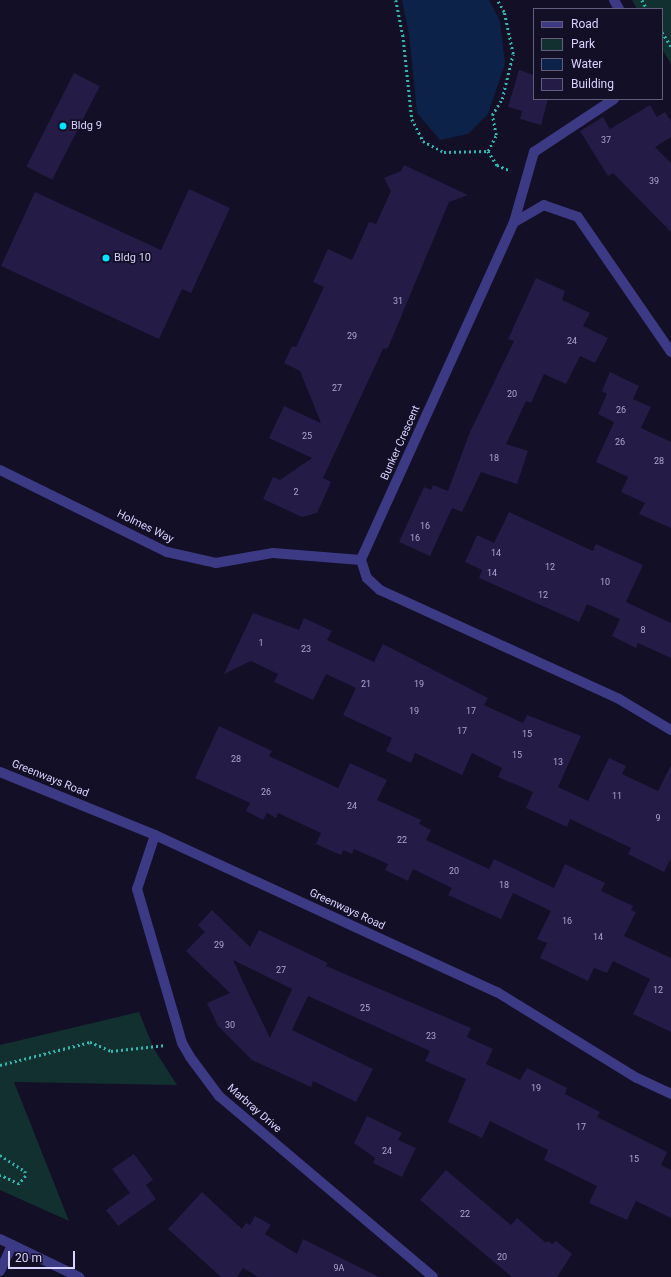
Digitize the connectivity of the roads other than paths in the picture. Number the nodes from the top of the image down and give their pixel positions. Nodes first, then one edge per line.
1 (612, 100) edge
2 (514, 222) junction
3 (671, 352) edge
4 (0, 470) edge
5 (362, 560) junction
6 (671, 730) edge
7 (0, 772) edge
8 (155, 835) junction
9 (671, 1094) edge
10 (0, 1239) edge
11 (12, 1245) junction
12 (0, 1272) edge
13 (79, 1277) edge
14 (432, 1277) edge

1 - 2 street, Bunker Crescent
2 - 3 street
2 - 5 street, Bunker Crescent
4 - 5 street, Holmes Way
5 - 6 street
7 - 8 street, Greenways Road
8 - 9 street, Greenways Road
8 - 14 street, Marbray Drive
10 - 11 street
11 - 12 street
11 - 13 street

